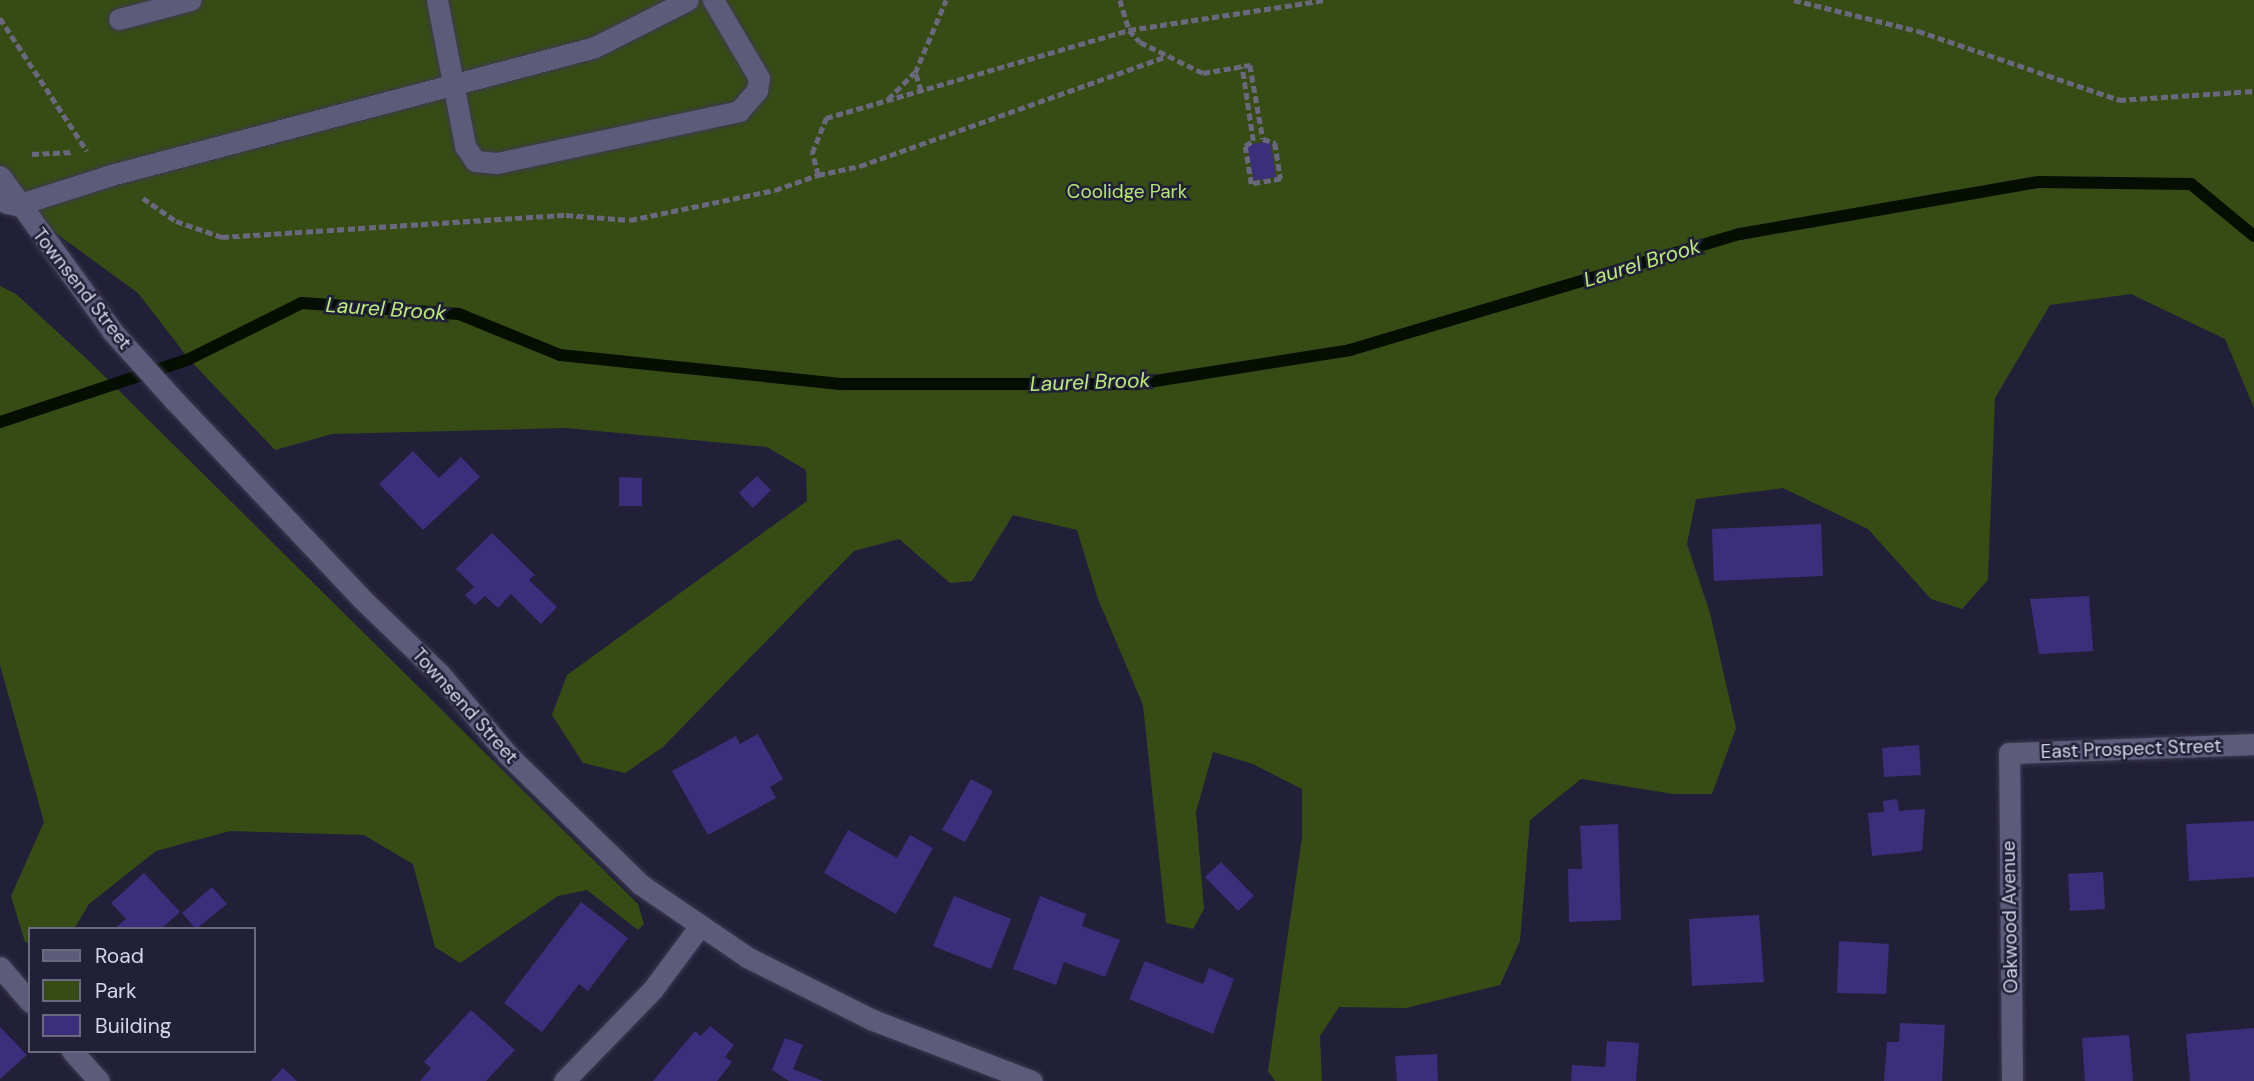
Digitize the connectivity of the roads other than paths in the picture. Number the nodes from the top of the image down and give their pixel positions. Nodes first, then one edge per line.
1 (191, 0) edge
2 (437, 0) edge
3 (688, 0) edge
4 (713, 0) edge
5 (120, 19) dead end
6 (457, 87) junction
7 (0, 176) edge
8 (9, 204) edge
9 (2254, 744) edge
10 (2009, 753) joint
11 (699, 928) junction
12 (4, 978) edge
13 (28, 1000) edge
14 (74, 1053) edge
15 (1012, 1078) edge
16 (99, 1081) edge
17 (564, 1081) edge
18 (1032, 1081) edge
19 (2012, 1081) edge

1 - 5 street
2 - 6 street
3 - 6 street
4 - 6 street
6 - 8 street
7 - 8 street, Townsend Street
8 - 11 street, Townsend Street
9 - 10 street, East Prospect Street
10 - 19 street, Oakwood Avenue
11 - 15 street, Townsend Street
11 - 17 street
12 - 13 street
14 - 16 street
15 - 18 street, Townsend Street

